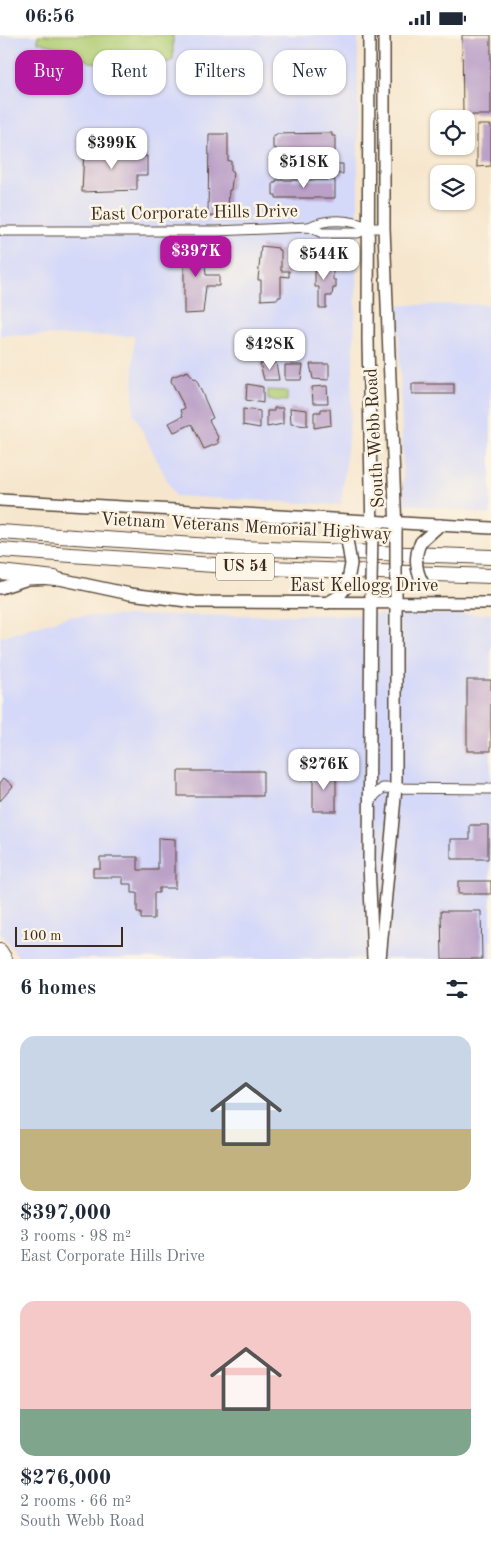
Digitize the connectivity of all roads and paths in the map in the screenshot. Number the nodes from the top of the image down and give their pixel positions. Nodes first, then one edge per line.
1 (369, 35) edge
2 (384, 35) edge
3 (369, 227) junction
4 (384, 228) junction
5 (3, 231) dead end
6 (0, 500) edge
7 (323, 517) junction
8 (371, 520) junction
9 (440, 525) junction
10 (396, 526) junction
11 (491, 528) edge
12 (0, 532) edge
13 (0, 550) edge
14 (491, 557) edge
15 (0, 572) edge
16 (491, 576) edge
17 (55, 578) junction
18 (0, 588) edge
19 (448, 603) junction
20 (491, 603) edge
21 (323, 604) junction
22 (371, 604) junction
23 (396, 604) junction
24 (396, 787) junction
25 (491, 789) edge
26 (370, 803) junction
27 (0, 951) edge
28 (5, 959) edge
29 (373, 959) edge
30 (380, 959) edge

1 - 3 main road, South Webb Road
2 - 4 main road, South Webb Road
3 - 4 street, East Corporate Hills Drive
3 - 5 street, East Corporate Hills Drive
3 - 8 main road, South Webb Road
4 - 10 main road, South Webb Road
6 - 7 main road
7 - 8 main road
7 - 21 main road, bridge
8 - 10 main road
8 - 22 main road, South Webb Road, bridge
9 - 10 main road
9 - 11 main road
9 - 19 main road, bridge
10 - 23 main road, South Webb Road, bridge
12 - 14 highway, Vietnam Veterans Memorial Highway / US 54
13 - 16 highway, US 54
15 - 17 highway
17 - 18 main road, East Kellogg Drive
17 - 21 main road, East Kellogg Drive
19 - 20 main road, East Kellogg Drive
19 - 23 main road, East Kellogg Drive
21 - 22 main road, East Kellogg Drive
22 - 23 main road, East Kellogg Drive
22 - 26 main road, South Webb Road
23 - 24 main road, South Webb Road
24 - 25 street
24 - 26 street
24 - 30 main road, South Webb Road
26 - 29 main road, South Webb Road
27 - 28 highway

